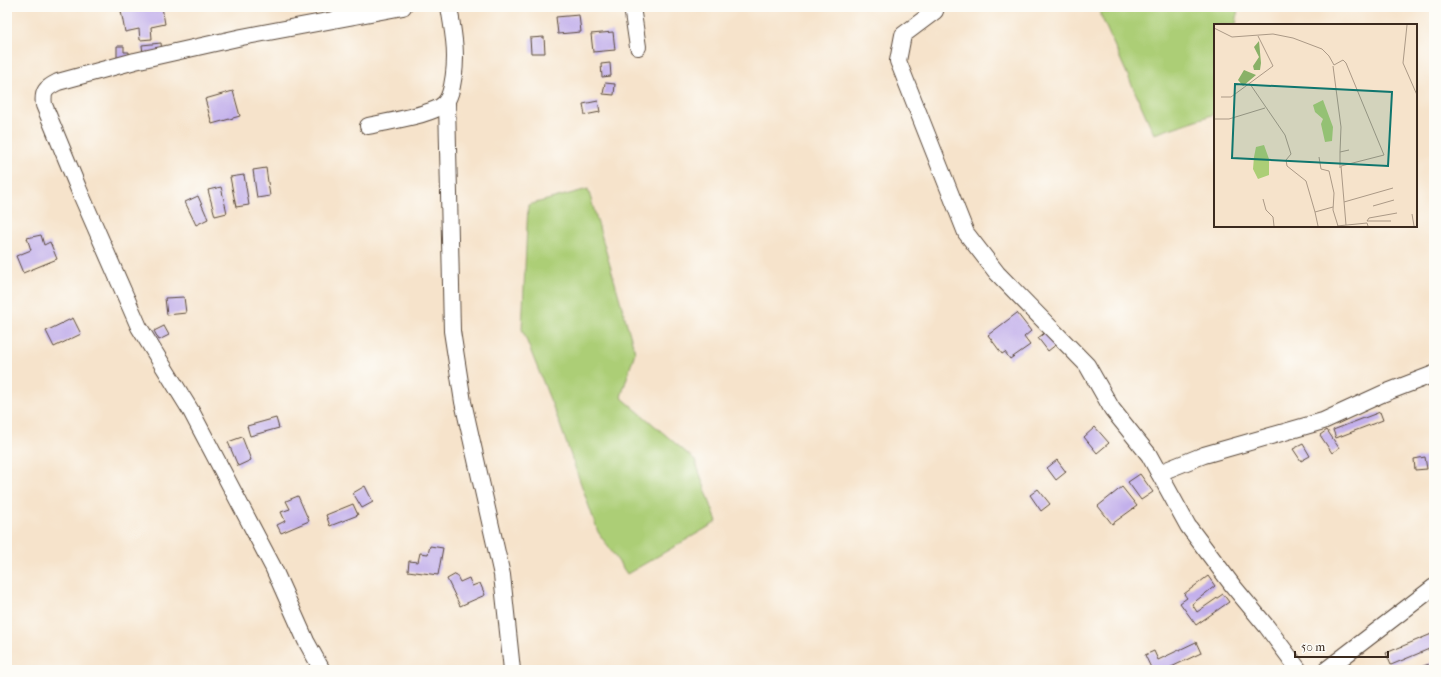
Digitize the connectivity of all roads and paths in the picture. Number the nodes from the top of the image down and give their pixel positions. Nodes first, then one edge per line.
1 (403, 7) edge
2 (449, 7) edge
3 (632, 7) edge
4 (936, 7) edge
5 (638, 47) dead end
6 (446, 102) junction
7 (368, 126) dead end
8 (1434, 374) edge
9 (1159, 473) junction
10 (1434, 587) edge
11 (322, 670) edge
12 (512, 670) edge
13 (1299, 670) edge
14 (1326, 670) edge

1 - 11 street
2 - 6 street
3 - 5 street
4 - 9 street
6 - 7 street
6 - 12 street
8 - 9 street
9 - 13 street
10 - 14 street

